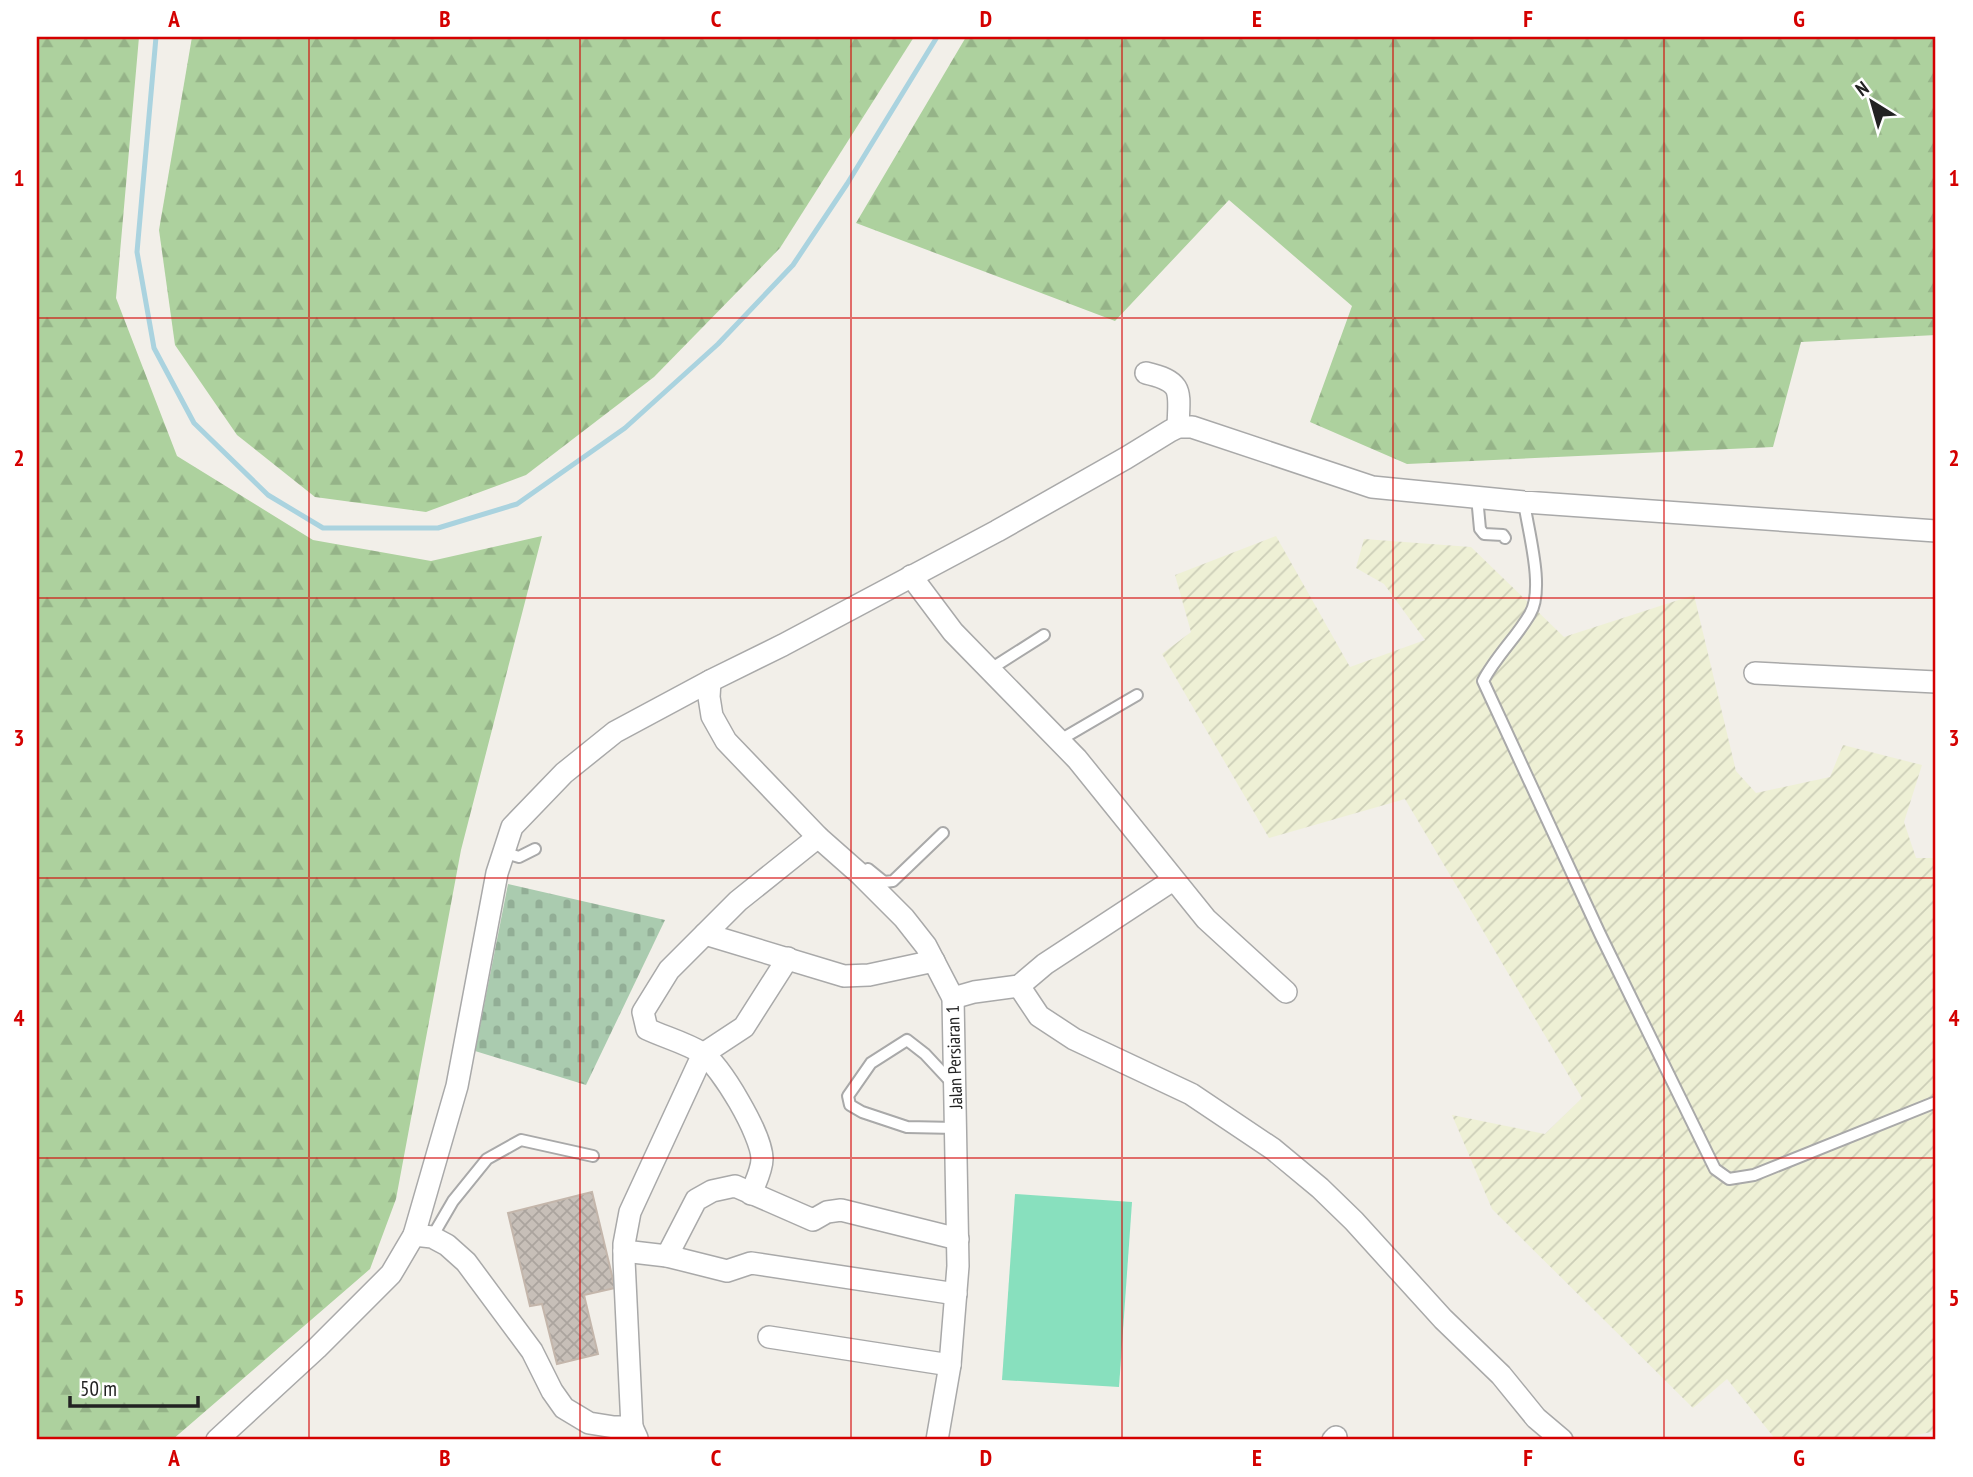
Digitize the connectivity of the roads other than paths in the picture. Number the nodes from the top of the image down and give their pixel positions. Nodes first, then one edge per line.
1 (1146, 373) dead end
2 (1178, 427) junction
3 (1477, 497) junction
4 (1524, 502) junction
5 (1936, 531) edge
6 (1505, 538) dead end
7 (911, 576) junction
8 (1044, 635) dead end
9 (989, 670) junction
10 (1755, 673) dead end
11 (710, 681) junction
12 (1936, 682) edge
13 (1137, 695) dead end
14 (1060, 740) junction
15 (943, 833) dead end
16 (818, 837) junction
17 (535, 849) dead end
18 (502, 852) junction
19 (865, 872) junction
20 (1173, 880) junction
21 (705, 934) junction
22 (788, 958) junction
23 (934, 961) junction
24 (1019, 986) junction
25 (1286, 992) dead end
26 (953, 998) junction
27 (703, 1054) junction
28 (956, 1087) junction
29 (1936, 1102) edge
30 (956, 1128) junction
31 (593, 1156) dead end
32 (751, 1194) junction
33 (423, 1236) junction
34 (958, 1239) junction
35 (624, 1251) junction
36 (667, 1256) junction
37 (956, 1294) junction
38 (769, 1336) dead end
39 (950, 1365) junction
40 (635, 1434) edge
41 (217, 1440) edge
42 (937, 1440) edge
43 (1562, 1440) edge

1 - 2 street
2 - 3 street
2 - 7 street
3 - 4 street
3 - 6 lane
4 - 5 street
4 - 29 lane
7 - 9 street
7 - 11 street
8 - 9 lane
9 - 14 street
10 - 12 street
11 - 16 street, Jalan Persiaran 1
11 - 18 street
13 - 14 lane
14 - 20 street
15 - 19 lane
16 - 19 street, Jalan Persiaran 1
16 - 21 street
17 - 18 lane
18 - 33 street
19 - 23 street, Jalan Persiaran 1
20 - 24 street
20 - 25 street
21 - 22 street
21 - 27 street
22 - 23 street
22 - 27 street
23 - 26 street, Jalan Persiaran 1
24 - 26 street
24 - 43 street
26 - 28 street, Jalan Persiaran 1
27 - 32 street
27 - 35 street
28 - 30 street, Jalan Persiaran 1
28 - 30 lane
30 - 34 street, Jalan Persiaran 1
31 - 33 lane
32 - 34 street
32 - 36 street
33 - 40 street
33 - 41 street
34 - 37 street, Jalan Persiaran 1
35 - 36 street
35 - 40 street
36 - 37 street
37 - 39 street, Jalan Persiaran 1
38 - 39 street
39 - 42 street, Jalan Persiaran 1

